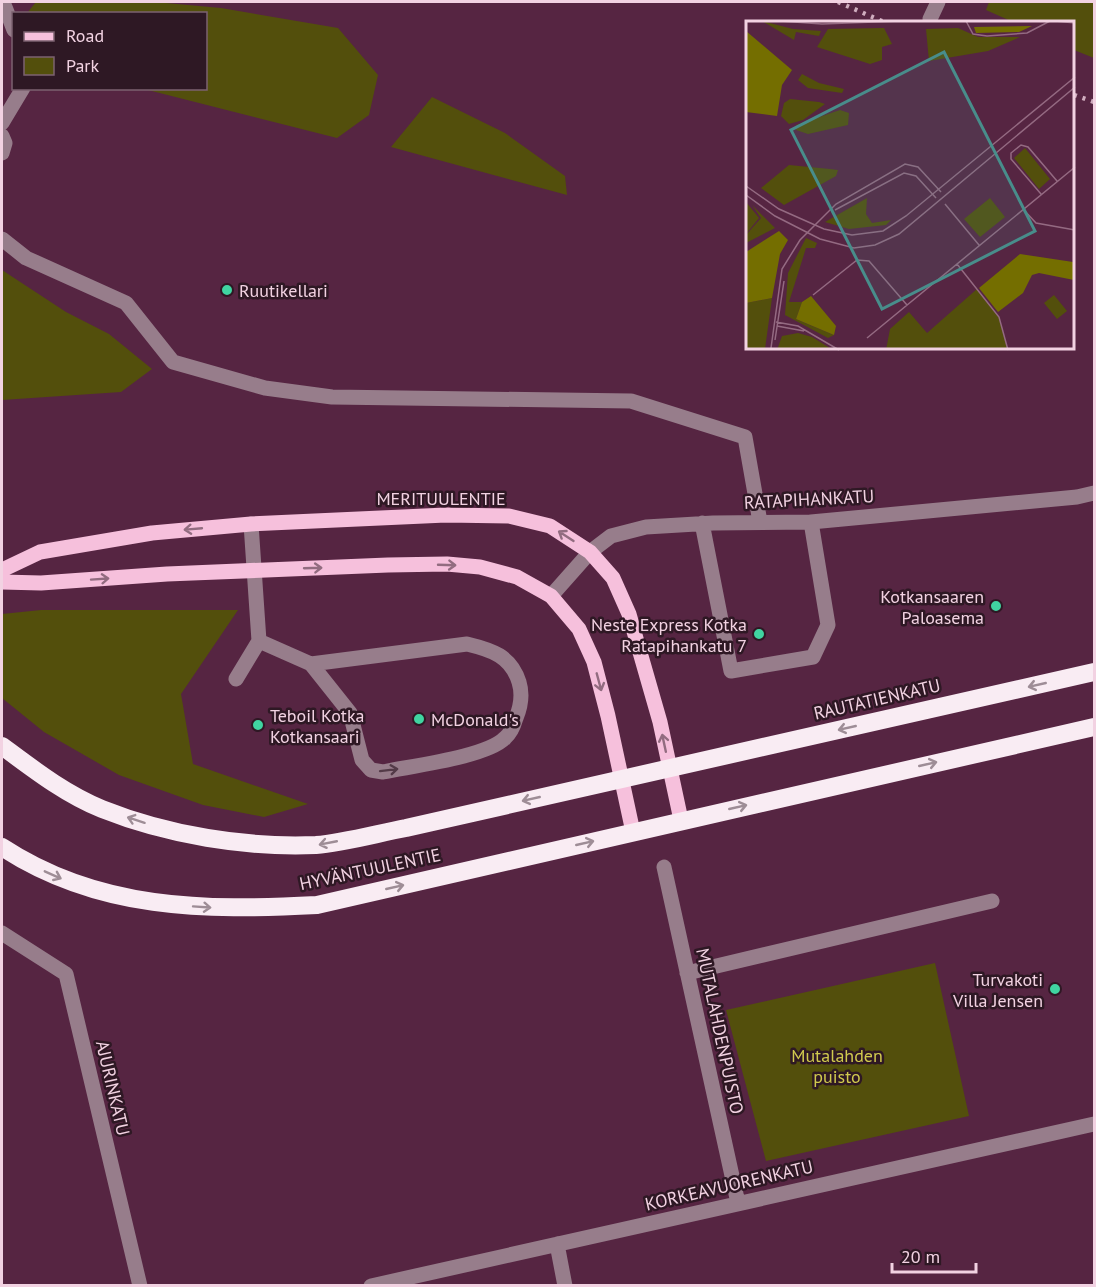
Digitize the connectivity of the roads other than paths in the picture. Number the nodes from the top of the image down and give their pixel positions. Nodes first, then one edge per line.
1 (3, 2) edge
2 (938, 2) edge
3 (930, 19) dead end
4 (12, 25) edge
5 (21, 90) edge
6 (2, 123) edge
7 (2, 136) edge
8 (2, 153) edge
9 (2, 239) edge
10 (1095, 494) edge
11 (760, 522) junction
12 (811, 522) junction
13 (702, 523) junction
14 (251, 524) junction
15 (590, 552) junction
16 (2, 570) edge
17 (254, 570) junction
18 (2, 582) edge
19 (551, 596) junction
20 (259, 641) junction
21 (311, 664) junction
22 (1095, 672) edge
23 (236, 679) dead end
24 (1095, 727) edge
25 (2, 746) edge
26 (669, 768) junction
27 (622, 779) junction
28 (681, 820) junction
29 (633, 832) junction
30 (2, 847) edge
31 (664, 867) dead end
32 (992, 902) dead end
33 (2, 933) edge
34 (687, 974) junction
35 (1094, 1124) edge
36 (738, 1203) junction
37 (557, 1244) junction
38 (140, 1286) edge
39 (371, 1286) edge
40 (565, 1286) edge

1 - 4 street
2 - 3 street
5 - 6 street
7 - 8 street
9 - 11 street
10 - 12 street, RATAPIHANKATU
11 - 12 street, RATAPIHANKATU
11 - 13 street, RATAPIHANKATU
12 - 13 street
13 - 15 street, RATAPIHANKATU
15 -> 14 main road, MERITUULENTIE
14 -> 16 main road, MERITUULENTIE
14 - 17 street
15 - 19 street, RATAPIHANKATU
26 -> 15 main road, MERITUULENTIE
18 -> 17 main road
17 -> 19 main road
17 - 20 street
19 -> 27 main road
20 - 21 street
20 - 23 street
21 -> 21 street
22 -> 26 highway, RAUTATIENKATU
28 -> 24 highway
27 -> 25 highway, HYVÄNTUULENTIE
26 - 27 highway, HYVÄNTUULENTIE
26 - 28 main road, MERITUULENTIE
27 - 29 main road
28 - 29 highway, HYVÄNTUULENTIE
30 -> 29 highway, HYVÄNTUULENTIE
31 - 34 street, MUTALAHDENPUISTO
32 - 34 street
33 - 38 street, AJURINKATU
34 - 36 street, MUTALAHDENPUISTO
35 - 36 street, KORKEAVUORENKATU
36 - 37 street, KORKEAVUORENKATU
37 - 39 street, KORKEAVUORENKATU
37 - 40 street

